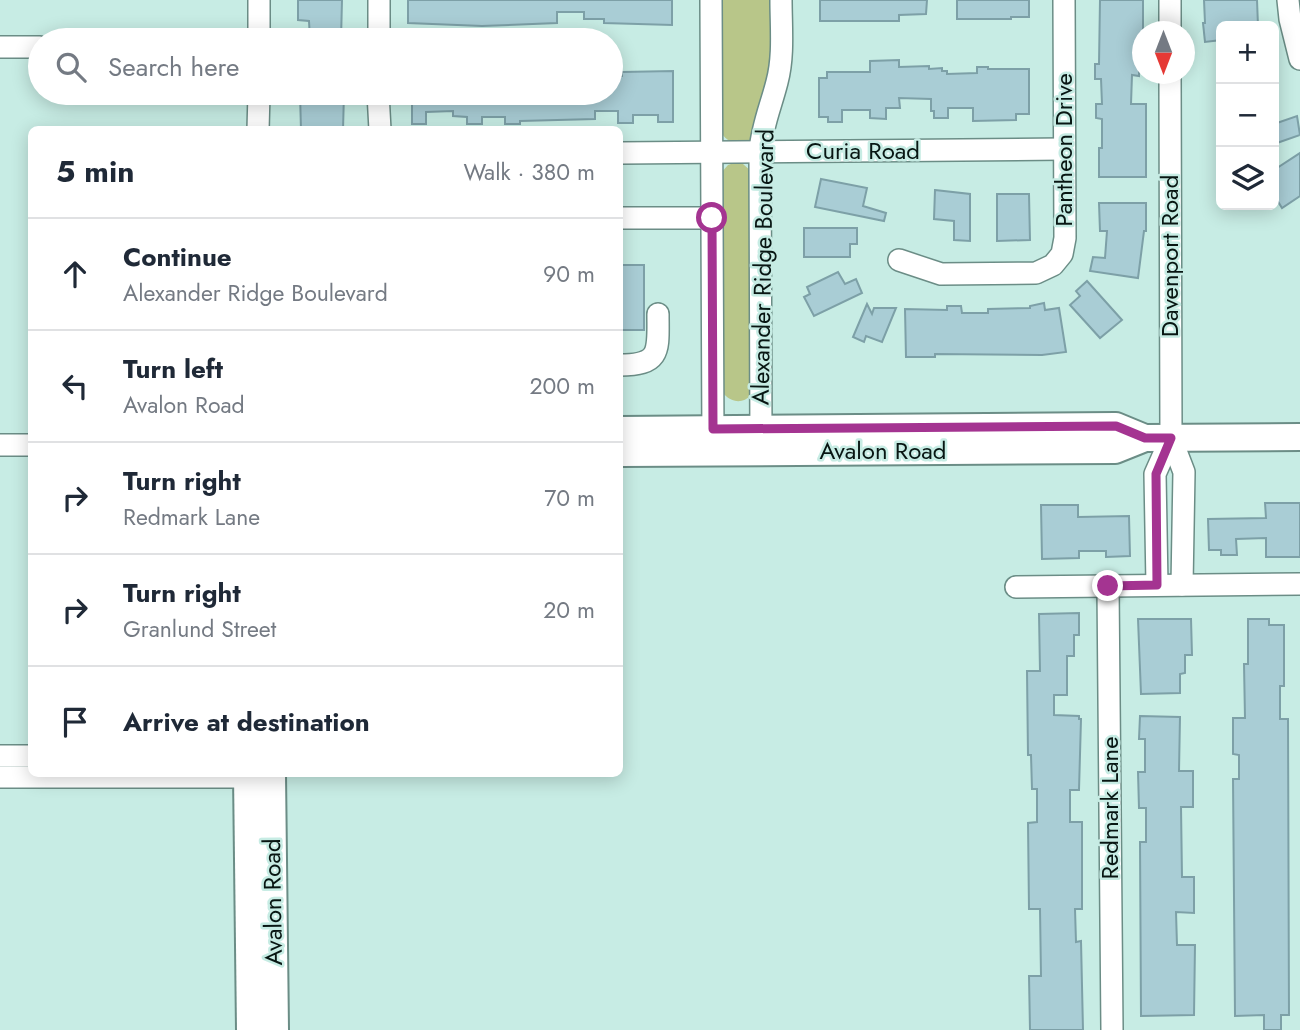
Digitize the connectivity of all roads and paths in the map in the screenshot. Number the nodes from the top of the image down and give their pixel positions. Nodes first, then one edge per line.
1 (259, 0) edge
2 (379, 0) edge
3 (711, 0) edge
4 (781, 0) edge
5 (1064, 0) edge
6 (1170, 0) edge
7 (1288, 0) edge
8 (1170, 21) edge
9 (259, 28) edge
10 (379, 28) edge
11 (0, 47) edge
12 (28, 47) edge
13 (1300, 59) edge
14 (1170, 84) edge
15 (258, 105) edge
16 (379, 105) edge
17 (258, 126) edge
18 (380, 126) edge
19 (1064, 149) junction
20 (760, 151) junction
21 (712, 152) junction
22 (623, 153) edge
23 (623, 218) edge
24 (712, 218) junction
25 (899, 260) dead end
26 (658, 314) dead end
27 (623, 365) edge
28 (623, 430) edge
29 (1300, 437) edge
30 (1158, 438) junction
31 (713, 440) junction
32 (762, 440) junction
33 (0, 445) edge
34 (28, 445) edge
35 (623, 453) edge
36 (1156, 533) junction
37 (1183, 533) junction
38 (1300, 584) edge
39 (1157, 585) junction
40 (1182, 585) junction
41 (1108, 586) junction
42 (1016, 587) dead end
43 (28, 755) edge
44 (0, 756) edge
45 (0, 777) edge
46 (28, 777) edge
47 (260, 777) edge
48 (260, 777) edge
49 (250, 1030) edge
50 (275, 1030) edge
51 (1112, 1030) edge

1 - 9 street
2 - 10 street
3 - 21 street, Alexander Ridge Boulevard
4 - 20 street, Alexander Ridge Boulevard
5 - 19 street, Pantheon Drive
6 - 8 street
7 - 13 street
11 - 12 street
14 - 30 street, Davenport Road
15 - 17 street
16 - 18 street
19 - 20 street, Curia Road
19 - 25 street, Pantheon Drive
20 - 21 street, Curia Road
20 - 32 street, Alexander Ridge Boulevard
21 - 22 street, Curia Road
21 - 24 street, Alexander Ridge Boulevard
23 - 24 street
24 - 31 street, Alexander Ridge Boulevard
26 - 27 street
28 - 31 main road, Avalon Road
29 - 30 main road, Avalon Road
30 - 32 main road, Avalon Road
30 - 36 street
30 - 37 street
31 - 32 main road, Avalon Road
31 - 35 main road, Avalon Road
33 - 34 street
36 - 37 street
36 - 39 street
37 - 40 street
38 - 40 street
39 - 40 street
39 - 41 street
41 - 42 street
41 - 51 street, Redmark Lane
43 - 44 street
45 - 46 street
47 - 49 main road, Avalon Road
48 - 50 main road, Avalon Road

